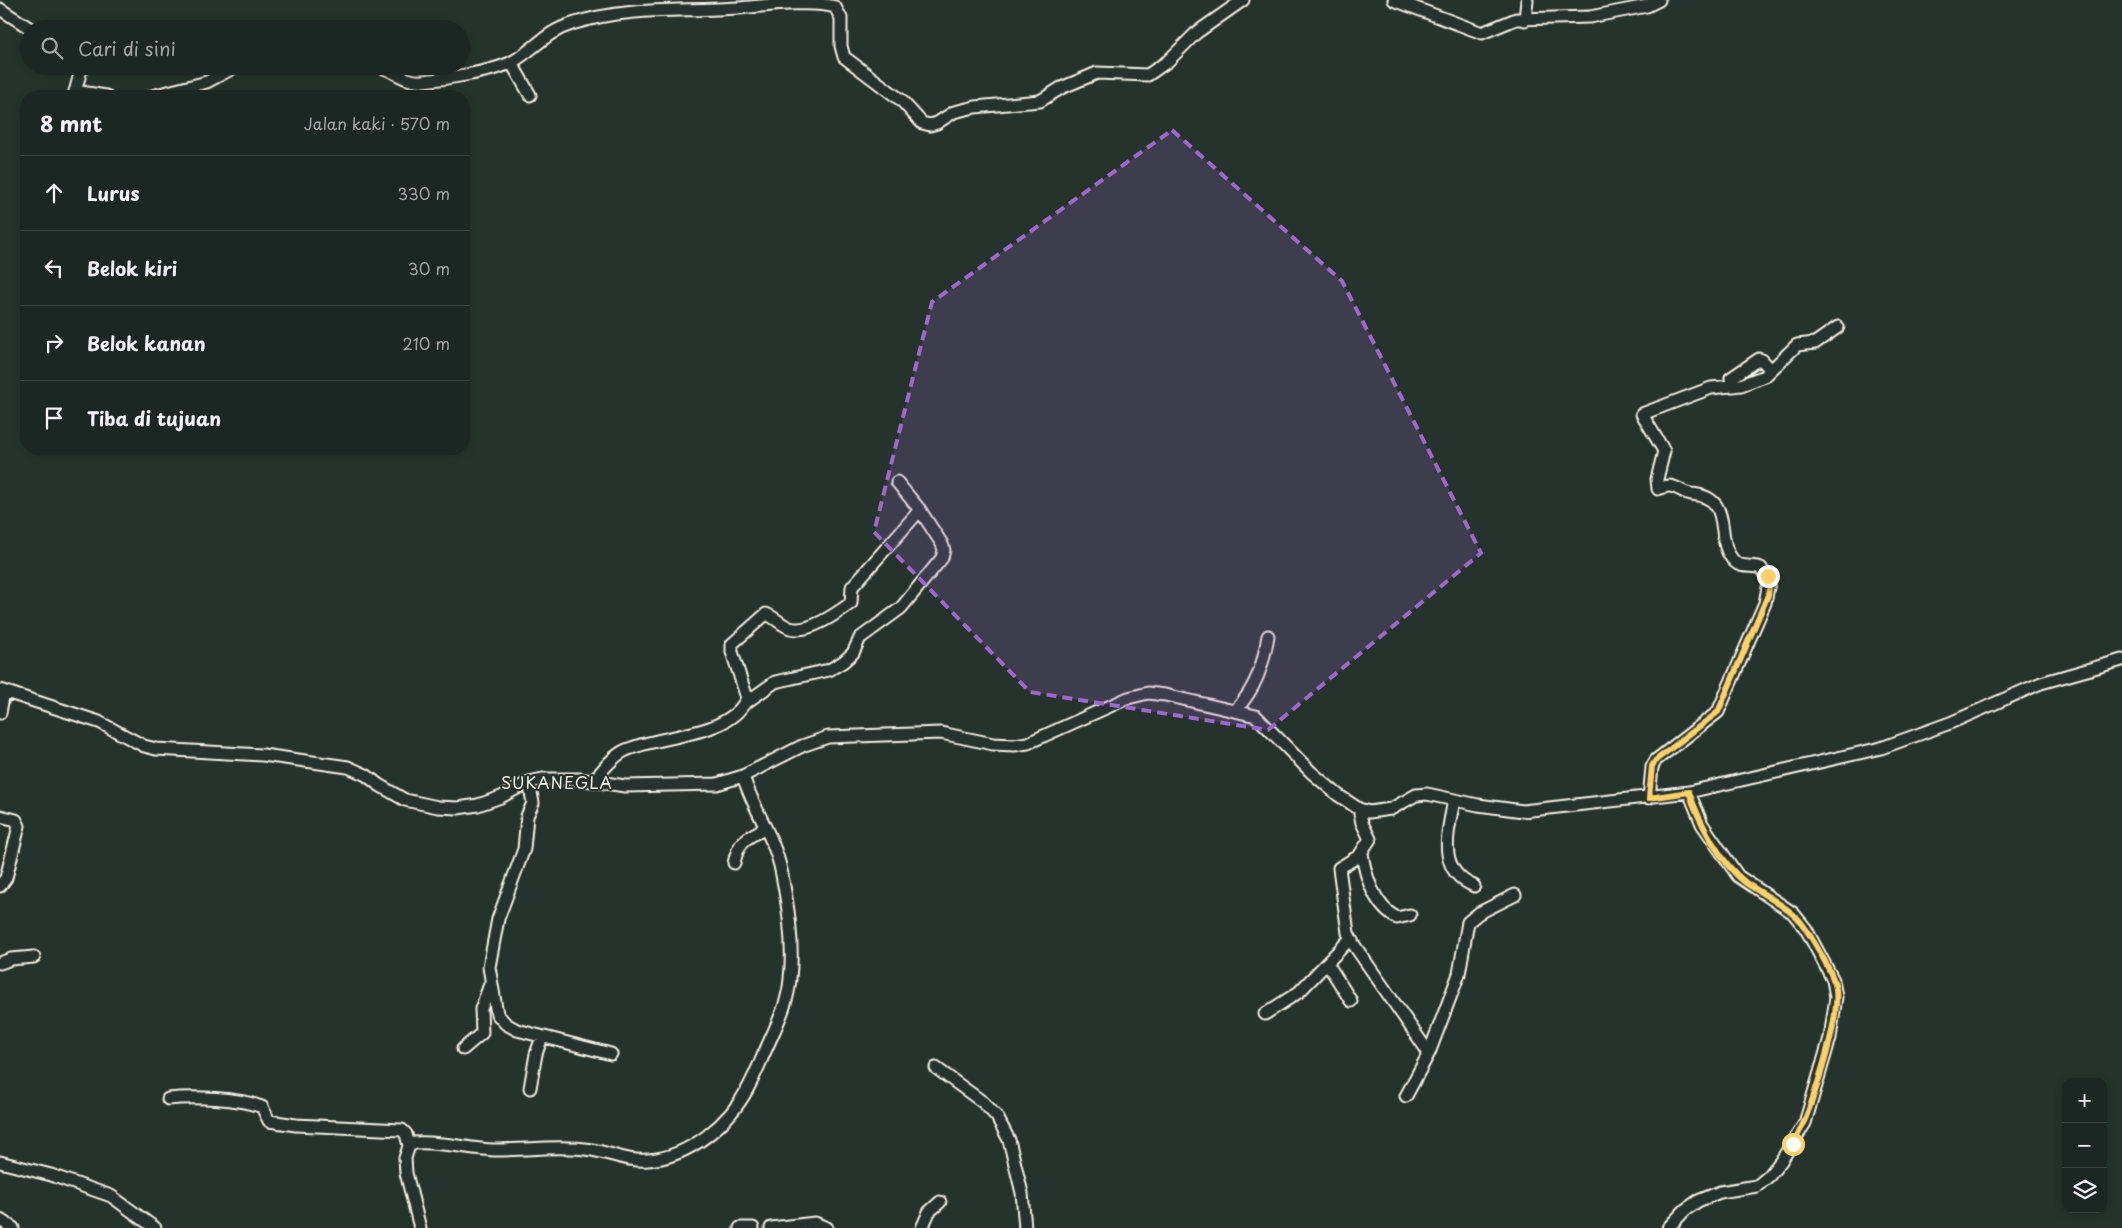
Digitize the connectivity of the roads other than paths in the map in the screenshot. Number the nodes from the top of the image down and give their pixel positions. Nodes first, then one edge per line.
1 (1243, 0) edge
2 (1394, 0) edge
3 (1527, 0) edge
4 (1659, 0) edge
5 (0, 10) edge
6 (1525, 20) junction
7 (20, 21) edge
8 (511, 62) junction
9 (470, 73) edge
10 (79, 75) edge
11 (220, 75) edge
12 (397, 75) edge
13 (458, 75) edge
14 (75, 90) edge
15 (176, 90) edge
16 (530, 95) dead end
17 (1838, 327) dead end
18 (897, 482) dead end
19 (920, 510) junction
20 (1268, 636) dead end
21 (2122, 660) edge
22 (2, 690) edge
23 (744, 704) junction
24 (1235, 710) junction
25 (0, 713) edge
26 (743, 776) junction
27 (594, 780) junction
28 (529, 782) junction
29 (1689, 792) junction
30 (1649, 798) junction
31 (1454, 800) junction
32 (1359, 809) junction
33 (0, 816) edge
34 (764, 828) junction
35 (1362, 852) junction
36 (734, 863) dead end
37 (0, 886) edge
38 (1474, 886) dead end
39 (1515, 895) dead end
40 (1410, 915) dead end
41 (1350, 939) junction
42 (34, 957) dead end
43 (0, 963) edge
44 (1327, 963) junction
45 (490, 982) junction
46 (1351, 1001) dead end
47 (1266, 1014) dead end
48 (542, 1037) junction
49 (464, 1050) dead end
50 (1428, 1053) junction
51 (611, 1054) dead end
52 (936, 1068) dead end
53 (530, 1088) dead end
54 (1406, 1096) dead end
55 (168, 1099) dead end
56 (409, 1146) junction
57 (0, 1162) edge
58 (940, 1202) dead end
59 (0, 1220) edge
60 (13, 1228) edge
61 (156, 1228) edge
62 (420, 1228) edge
63 (740, 1228) edge
64 (754, 1228) edge
65 (771, 1228) edge
66 (827, 1228) edge
67 (922, 1228) edge
68 (1025, 1228) edge
69 (1668, 1228) edge

1 - 8 street
2 - 6 street
3 - 6 street
4 - 6 street
5 - 7 street
8 - 9 street
8 - 16 street
10 - 14 street
11 - 15 street
12 - 13 street
17 - 30 street
18 - 19 street
19 - 23 street
19 - 23 street
20 - 24 street
21 - 29 street
22 - 25 street
22 - 28 street
23 - 27 street
24 - 26 street
24 - 32 street
26 - 27 street
26 - 34 street
27 - 28 street
28 - 45 street
29 - 30 street
29 - 69 street
30 - 31 street
31 - 32 street
31 - 38 street
32 - 35 street
33 - 37 street
34 - 36 street
34 - 56 street
35 - 40 street
35 - 41 street
39 - 50 street
41 - 44 street
41 - 50 street
42 - 43 street
44 - 46 street
44 - 47 street
45 - 48 street
45 - 49 street
48 - 51 street
48 - 53 street
50 - 54 street
52 - 68 street
55 - 56 street
56 - 62 street
57 - 61 street
58 - 67 street
59 - 60 street
63 - 64 street
65 - 66 street

